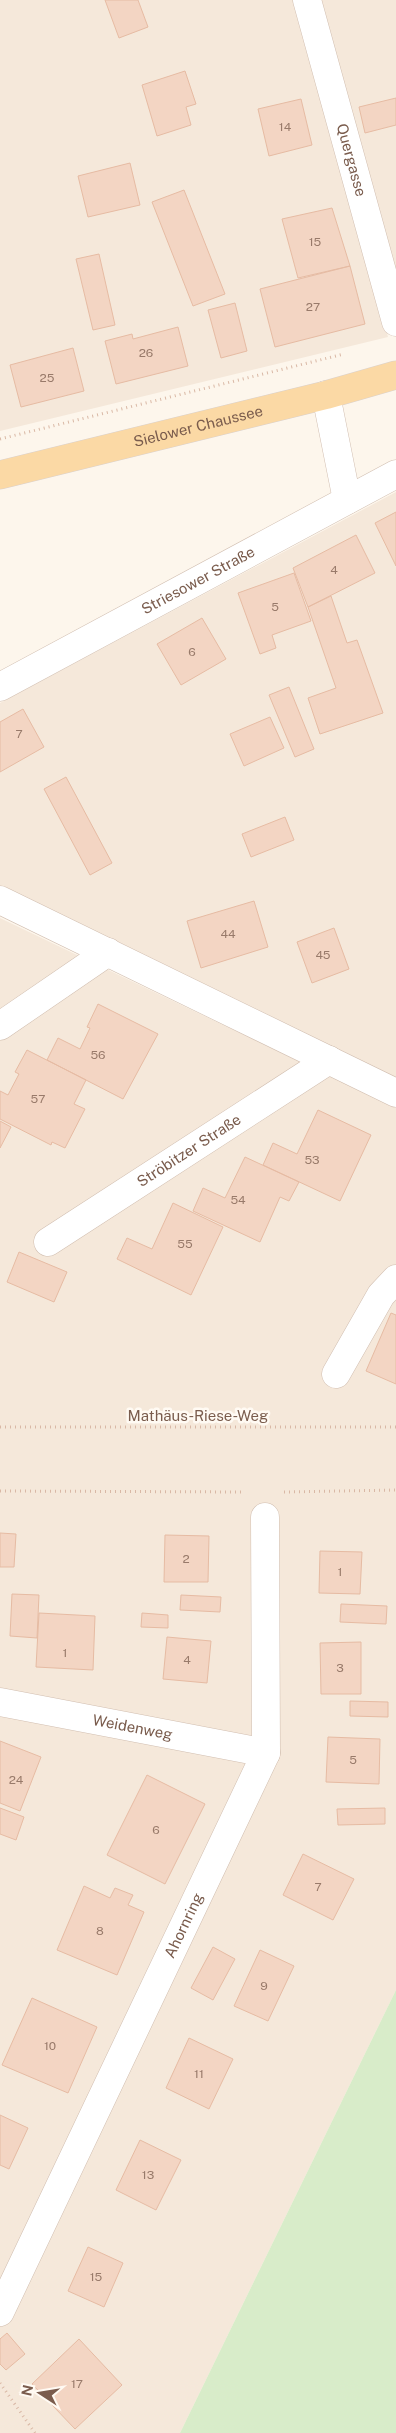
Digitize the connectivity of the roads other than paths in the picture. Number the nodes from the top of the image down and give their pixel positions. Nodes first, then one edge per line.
1 (306, 0) edge
2 (396, 322) edge
3 (396, 375) edge
4 (326, 395) junction
5 (396, 474) edge
6 (0, 475) edge
7 (346, 500) junction
8 (0, 687) edge
9 (0, 900) edge
10 (108, 952) junction
11 (0, 1026) edge
12 (329, 1060) junction
13 (396, 1092) edge
14 (48, 1242) dead end
15 (396, 1279) edge
16 (336, 1374) dead end
17 (265, 1517) dead end
18 (0, 1702) edge
19 (266, 1754) junction
20 (0, 2312) edge

1 - 2 street, Quergasse
3 - 4 main road, Sielower Chaussee
4 - 6 main road, Sielower Chaussee
4 - 7 street
5 - 7 street, Striesower Straße
7 - 8 street, Striesower Straße
9 - 10 street
10 - 11 street
10 - 12 street
12 - 13 street
12 - 14 street, Ströbitzer Straße
15 - 16 street
17 - 19 street, Ahornring
18 - 19 street, Weidenweg
19 - 20 street, Ahornring

